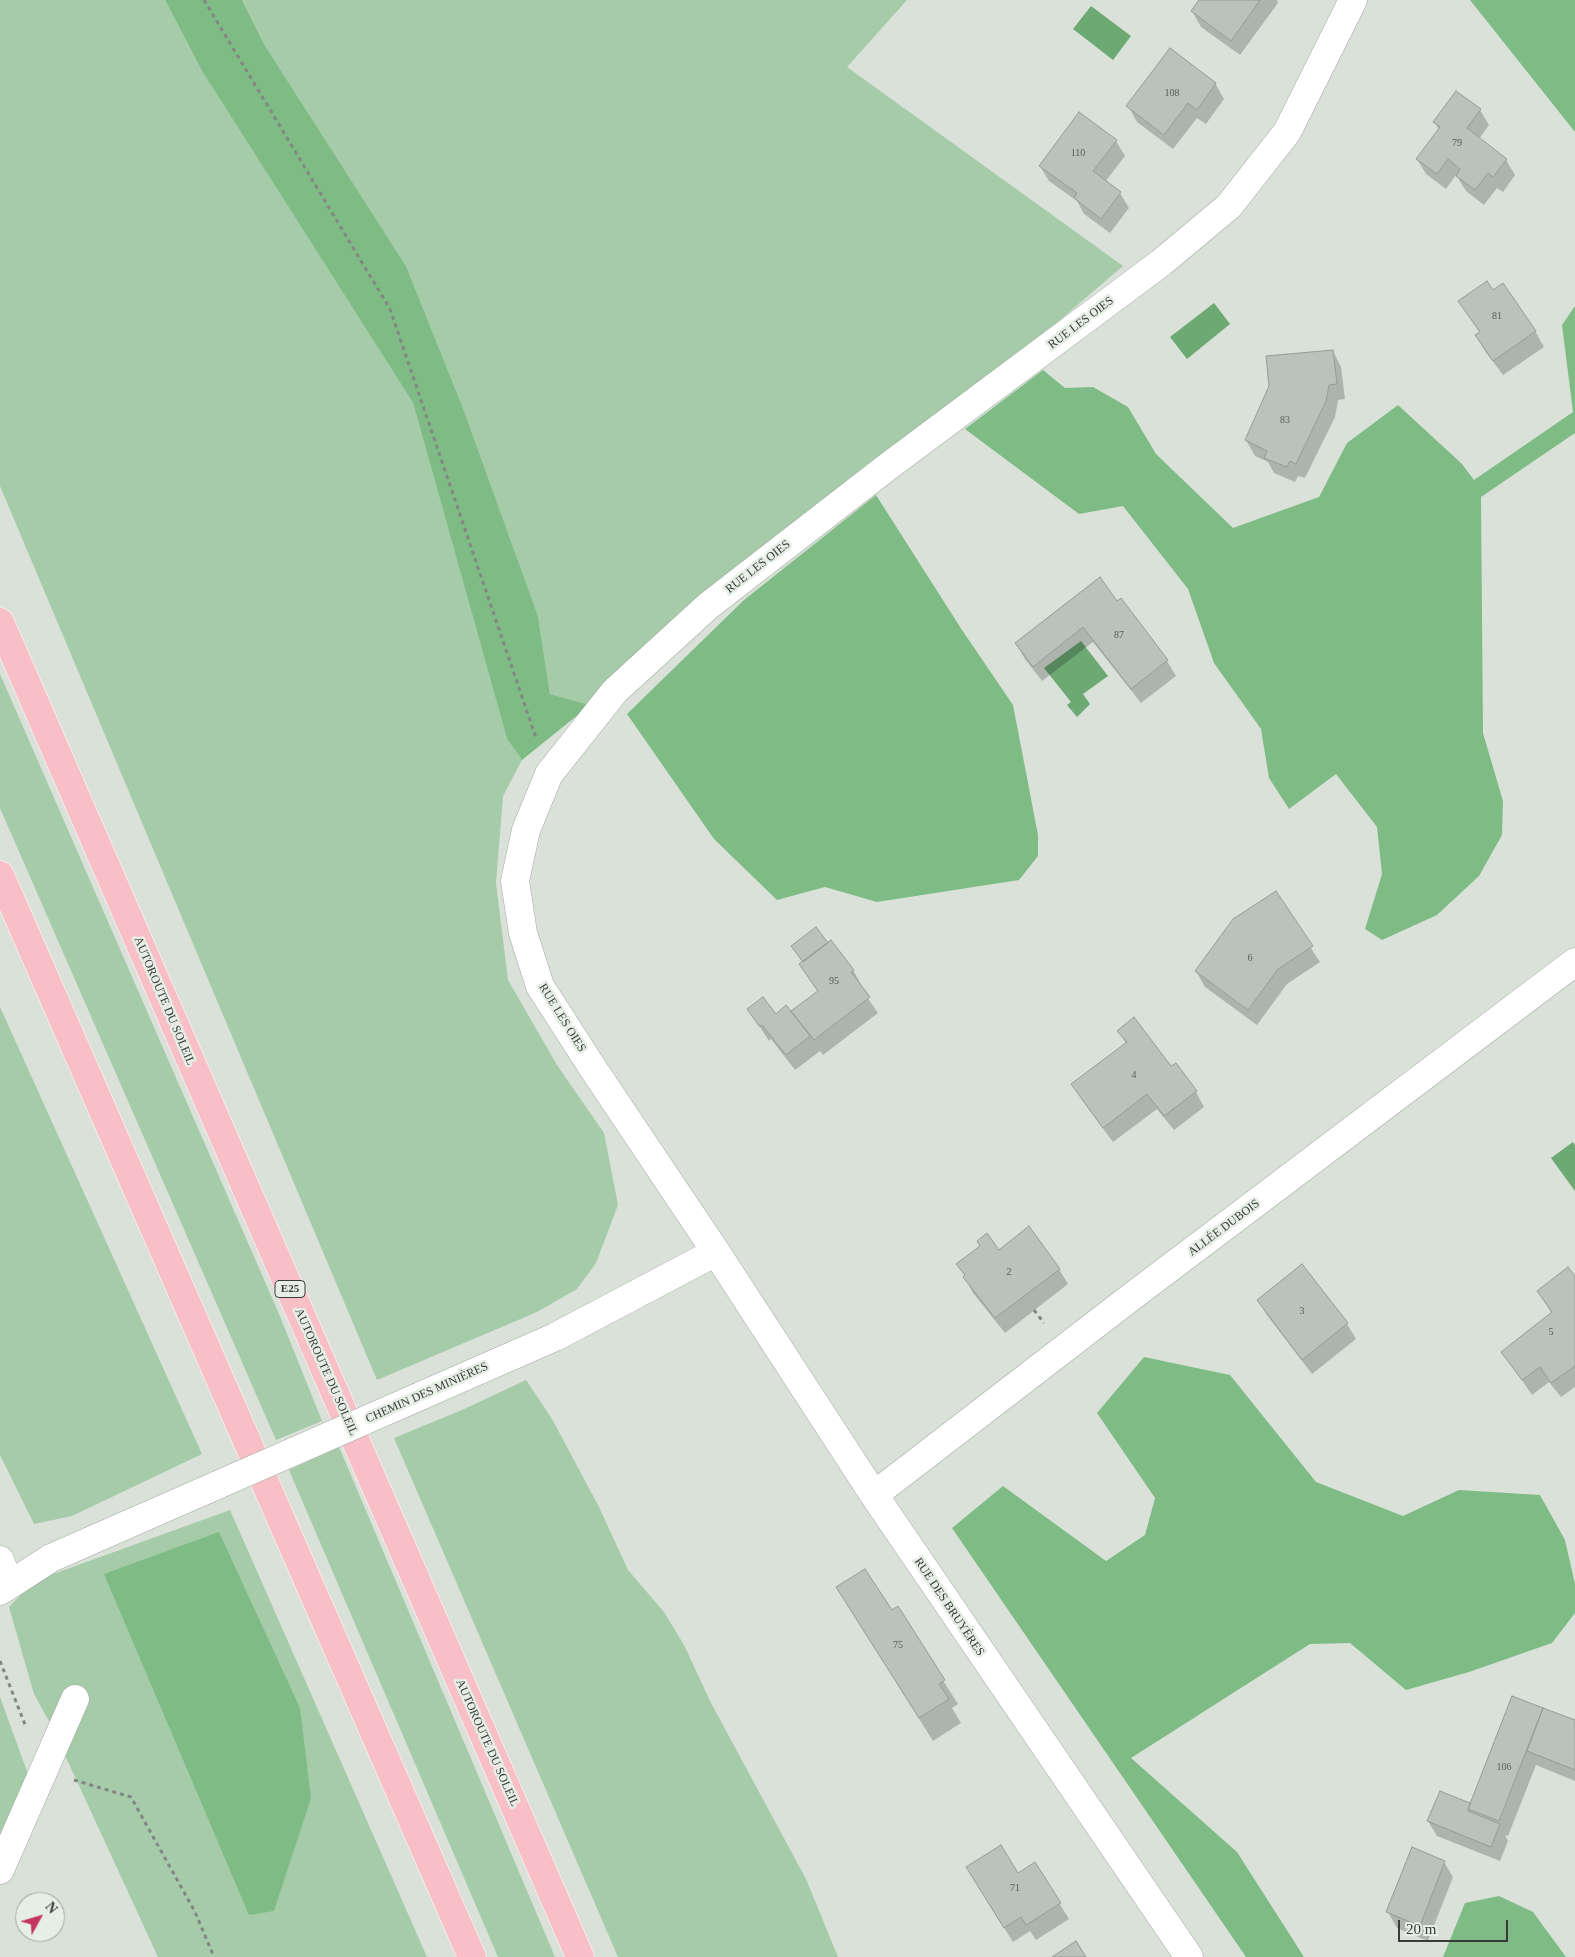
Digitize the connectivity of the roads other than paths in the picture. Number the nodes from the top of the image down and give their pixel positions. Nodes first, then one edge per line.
1 (1353, 0) edge
2 (0, 622) edge
3 (0, 875) edge
4 (1575, 962) edge
5 (716, 1252) junction
6 (874, 1495) junction
7 (3, 1578) edge
8 (75, 1699) dead end
9 (0, 1870) edge
10 (472, 1957) edge
11 (580, 1957) edge
12 (1189, 1957) edge

1 - 5 street, RUE LES OIES
2 - 11 highway, AUTOROUTE DU SOLEIL / E25
3 - 10 highway
4 - 6 street, ALLÉE DUBOIS
5 - 6 street, RUE DES BRUYÈRES
5 - 7 street, CHEMIN DES MINIÈRES, bridge
6 - 12 street, RUE DES BRUYÈRES
8 - 9 street

